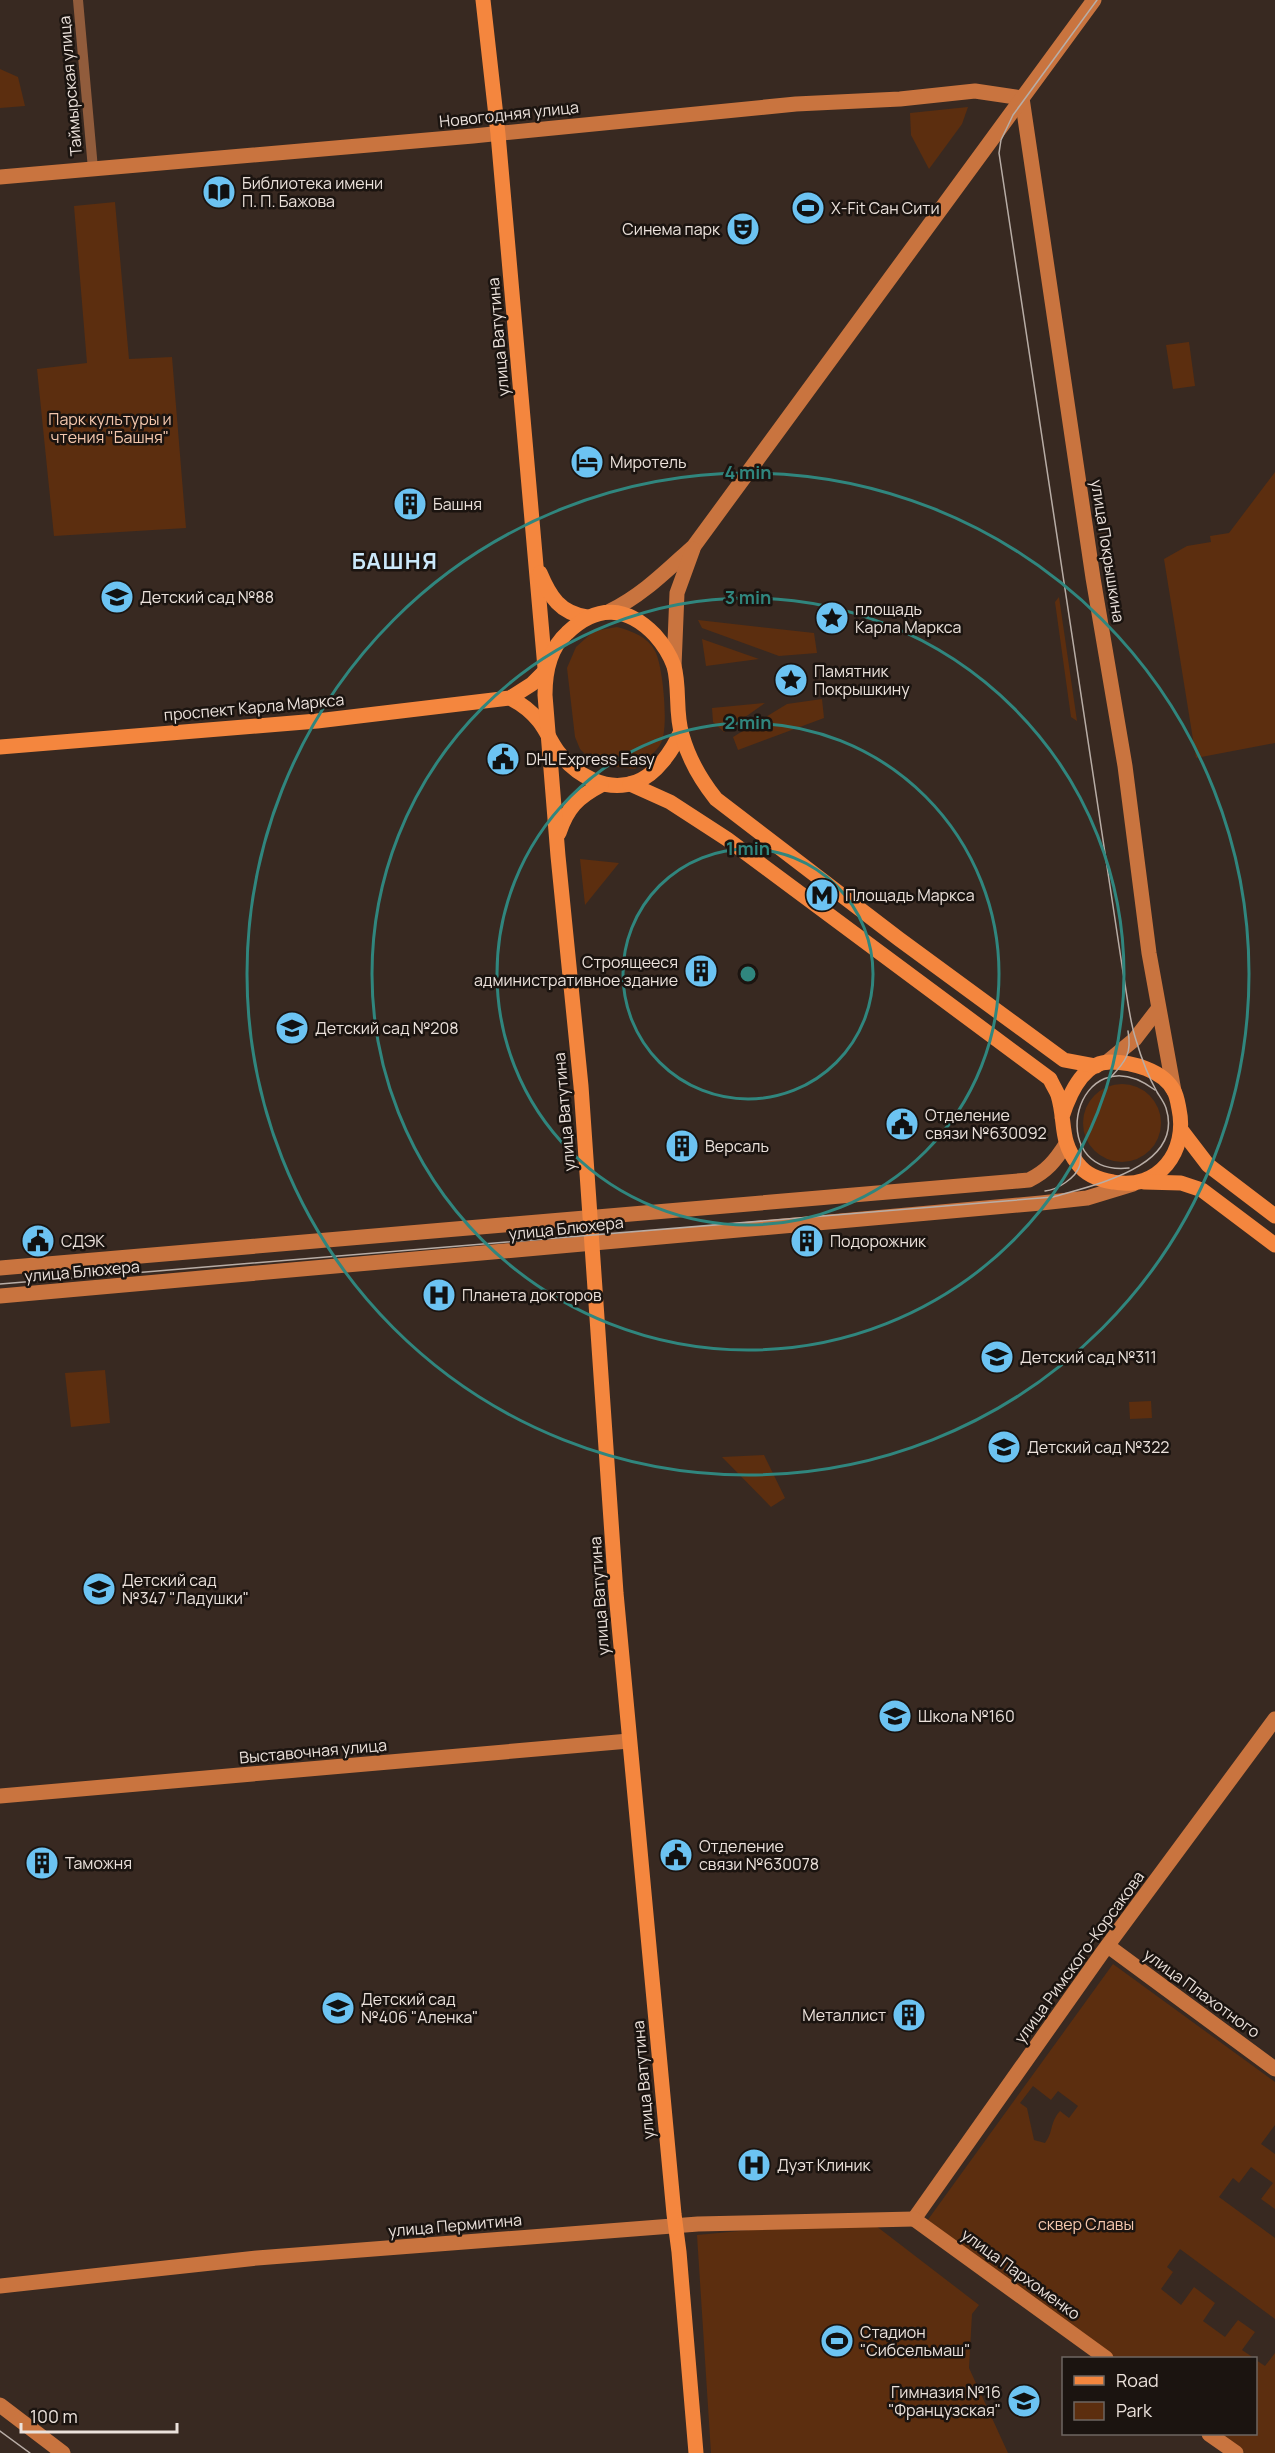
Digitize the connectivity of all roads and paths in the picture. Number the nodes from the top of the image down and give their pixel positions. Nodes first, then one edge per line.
1 (78, 0) edge
2 (483, 0) edge
3 (1094, 0) edge
4 (1022, 98) junction
5 (498, 134) junction
6 (93, 169) junction
7 (0, 177) edge
8 (694, 546) junction
9 (536, 565) junction
10 (610, 611) junction
11 (587, 617) junction
12 (674, 666) junction
13 (545, 671) junction
14 (510, 698) junction
15 (681, 731) junction
16 (548, 736) junction
17 (0, 747) edge
18 (630, 784) junction
19 (601, 785) junction
20 (557, 845) junction
21 (1158, 1009) junction
22 (1101, 1064) junction
23 (1174, 1091) junction
24 (1062, 1117) junction
25 (1182, 1131) junction
26 (1066, 1144) junction
27 (1138, 1183) junction
28 (1275, 1216) edge
29 (591, 1217) junction
30 (594, 1244) junction
31 (1275, 1245) edge
32 (0, 1268) edge
33 (0, 1296) edge
34 (1275, 1719) edge
35 (629, 1741) junction
36 (0, 1796) edge
37 (1108, 1946) junction
38 (1275, 2069) edge
39 (914, 2219) junction
40 (675, 2227) junction
41 (0, 2286) edge
42 (1105, 2357) edge
43 (0, 2405) edge
44 (1212, 2435) edge
45 (63, 2453) edge
46 (696, 2453) edge
47 (1236, 2453) edge

1 - 6 street, Таймырская улица
2 - 5 main road, улица Ватутина
3 - 4 street
4 - 5 street, Новогодняя улица
4 - 8 street
4 - 21 street, улица Покрышкина
5 - 6 street, Новогодняя улица
5 - 9 main road, улица Ватутина
6 - 7 street, Новогодняя улица
8 - 10 street
8 - 12 street
9 - 11 main road
9 - 13 main road, улица Ватутина
10 - 11 main road
10 - 12 main road
11 - 13 main road
12 - 15 main road
13 - 14 main road
13 - 16 main road
14 - 16 main road
14 - 17 main road, проспект Карла Маркса
15 - 18 main road
15 - 22 main road
16 - 19 main road
16 - 20 main road, улица Ватутина
18 - 19 main road
18 - 24 main road
19 - 20 main road
20 - 29 main road, улица Ватутина
21 - 22 street
21 - 23 street, улица Покрышкина
22 - 23 main road
22 - 24 main road
23 - 25 main road
24 - 26 main road
25 - 27 main road
25 - 28 main road
26 - 27 main road
26 - 29 street, улица Блюхера
27 - 30 street, улица Блюхера
27 - 31 main road
29 - 30 main road, улица Ватутина
29 - 32 street, улица Блюхера
30 - 33 street, улица Блюхера
30 - 35 main road, улица Ватутина
34 - 37 street, улица Римского-Корсакова
35 - 36 street, Выставочная улица
35 - 40 main road, улица Ватутина
37 - 38 street, улица Плахотного
37 - 39 street, улица Римского-Корсакова
39 - 40 street, улица Пермитина
39 - 42 street, улица Пархоменко
40 - 41 street, улица Пермитина
40 - 46 main road, улица Ватутина
43 - 45 street
44 - 47 street

